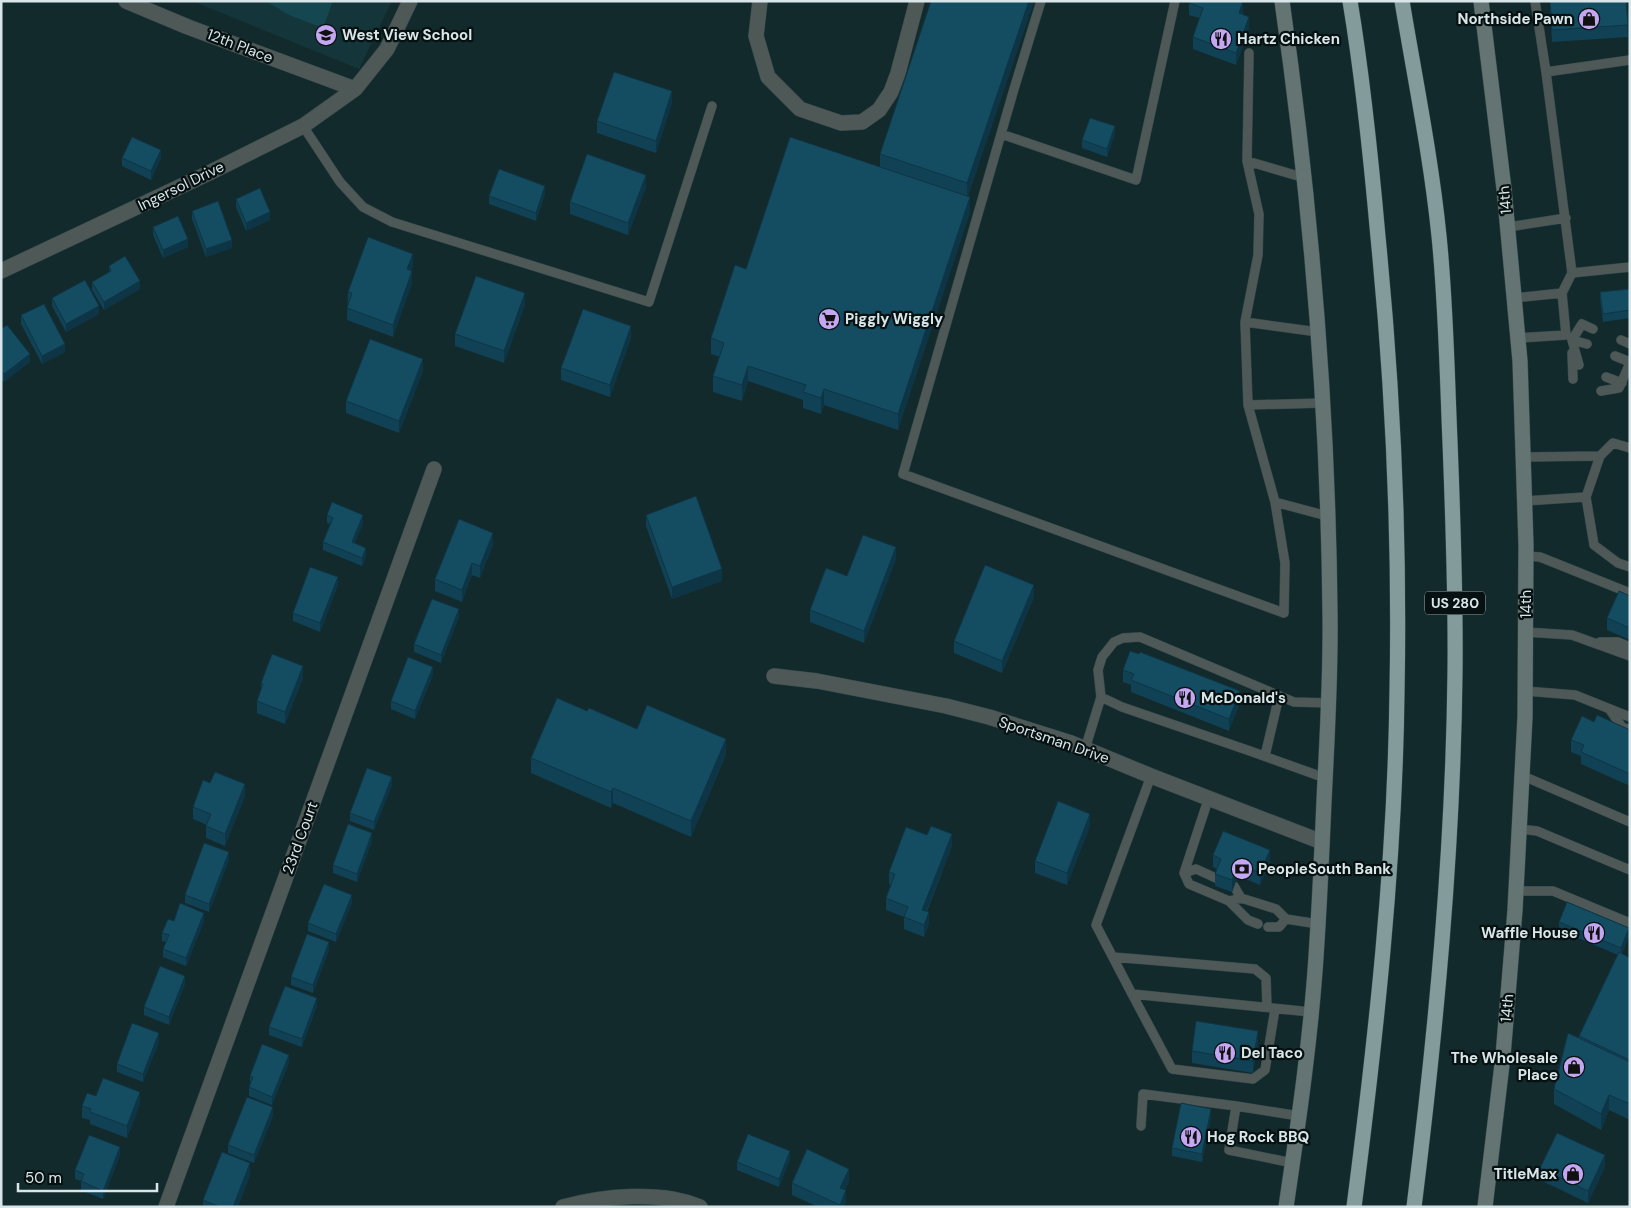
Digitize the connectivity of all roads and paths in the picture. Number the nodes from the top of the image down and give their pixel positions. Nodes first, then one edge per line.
1 (126, 1) edge
2 (410, 1) edge
3 (760, 1) edge
4 (917, 1) edge
5 (1041, 1) edge
6 (1175, 1) edge
7 (1350, 1) edge
8 (1402, 1) edge
9 (1481, 1) edge
10 (1536, 1) edge
11 (1279, 2) edge
12 (1249, 53) dead end
13 (1630, 60) edge
14 (1546, 72) junction
15 (355, 89) junction
16 (712, 106) dead end
17 (303, 126) junction
18 (1001, 134) junction
19 (1247, 160) junction
20 (1305, 178) junction
21 (1566, 218) junction
22 (1508, 227) junction
23 (1630, 267) edge
24 (1, 271) edge
25 (1572, 273) junction
26 (1562, 293) junction
27 (1514, 298) junction
28 (1245, 322) junction
29 (1593, 329) dead end
30 (1318, 332) junction
31 (1518, 338) junction
32 (1569, 338) junction
33 (1587, 344) dead end
34 (1615, 356) dead end
35 (1630, 362) edge
36 (1579, 365) dead end
37 (1606, 377) dead end
38 (1573, 379) dead end
39 (1625, 382) edge
40 (1601, 391) dead end
41 (1323, 403) junction
42 (1248, 405) junction
43 (1630, 448) edge
44 (1600, 456) junction
45 (1522, 457) junction
46 (434, 469) dead end
47 (1586, 497) junction
48 (1524, 501) junction
49 (1275, 502) junction
50 (1327, 516) junction
51 (1526, 556) junction
52 (1630, 567) edge
53 (1611, 585) junction
54 (1630, 593) edge
55 (1630, 598) edge
56 (1526, 632) junction
57 (1592, 642) junction
58 (1630, 647) edge
59 (1630, 656) edge
60 (774, 676) dead end
61 (1525, 691) junction
62 (1279, 696) junction
63 (1101, 697) junction
64 (1328, 703) junction
65 (1609, 709) junction
66 (1630, 718) edge
67 (1630, 730) edge
68 (1084, 749) junction
69 (1265, 756) junction
70 (1151, 776) junction
71 (1523, 776) junction
72 (1325, 778) junction
73 (1209, 798) junction
74 (1628, 820) edge
75 (1520, 830) junction
76 (1322, 842) junction
77 (1630, 870) edge
78 (1184, 873) junction
79 (1218, 879) edge
80 (1234, 886) edge
81 (1516, 891) junction
82 (1241, 898) junction
83 (1229, 901) junction
84 (1286, 919) junction
85 (1630, 923) edge
86 (1258, 924) dead end
87 (1318, 924) junction
88 (1268, 928) dead end
89 (1114, 957) junction
90 (1132, 994) junction
91 (1271, 1008) junction
92 (1311, 1012) junction
93 (1236, 1106) junction
94 (1299, 1116) junction
95 (1141, 1126) dead end
96 (1293, 1163) junction
97 (166, 1207) edge
98 (563, 1207) edge
99 (700, 1207) edge
100 (1286, 1207) edge
101 (1354, 1207) edge
102 (1414, 1207) edge
103 (1485, 1207) edge

1 - 15 street, 12th Place
2 - 15 street, Ingersol Drive
3 - 4 street
5 - 18 lane
6 - 18 lane
7 - 101 highway
8 - 102 highway, US 280
9 - 22 street, 14th
10 - 14 lane
11 - 20 street
12 - 19 lane
13 - 14 lane
14 - 21 lane
15 - 17 street, Ingersol Drive
16 - 17 lane
17 - 24 street, Ingersol Drive
18 - 49 lane
19 - 20 lane
19 - 28 lane
20 - 30 street
21 - 22 lane
21 - 25 lane
22 - 27 street, 14th
23 - 25 lane
25 - 26 lane
26 - 27 lane
26 - 32 lane
27 - 31 street, 14th
28 - 30 lane
28 - 42 lane
29 - 32 lane
30 - 41 street
31 - 32 lane
31 - 45 street, 14th
32 - 33 lane
32 - 36 lane
32 - 38 lane
34 - 35 lane
35 - 39 lane
37 - 39 lane
39 - 40 lane
41 - 42 lane
41 - 50 street
42 - 49 lane
43 - 44 lane
44 - 45 lane
44 - 47 lane
45 - 48 street, 14th
46 - 97 street, 23rd Court
47 - 48 lane
47 - 52 lane
48 - 51 street, 14th
49 - 50 lane
50 - 64 street
51 - 53 lane
51 - 56 street, 14th
53 - 54 lane
53 - 55 lane
56 - 57 lane
56 - 61 street, 14th
57 - 58 lane
57 - 59 lane
60 - 68 street, Sportsman Drive
61 - 65 lane
61 - 71 street, 14th
62 - 63 lane
62 - 64 lane
62 - 69 lane
63 - 68 lane
63 - 69 lane
64 - 72 street
65 - 66 lane
65 - 67 lane
68 - 70 street, Sportsman Drive
69 - 72 lane
70 - 73 street, Sportsman Drive
70 - 89 lane
71 - 74 lane
71 - 75 street, 14th
72 - 76 street
73 - 76 street, Sportsman Drive
73 - 78 lane
75 - 77 lane
75 - 81 street, 14th
76 - 87 street
78 - 79 lane
78 - 83 lane
80 - 82 lane
81 - 85 lane
81 - 103 street, 14th
82 - 83 lane
82 - 84 lane
83 - 86 lane
84 - 87 lane
84 - 88 lane
87 - 92 street
89 - 90 lane
89 - 91 lane
90 - 91 lane
90 - 91 lane
91 - 92 lane
92 - 94 street
93 - 94 lane
93 - 95 lane
93 - 96 lane
94 - 96 street
96 - 100 street
98 - 99 street

